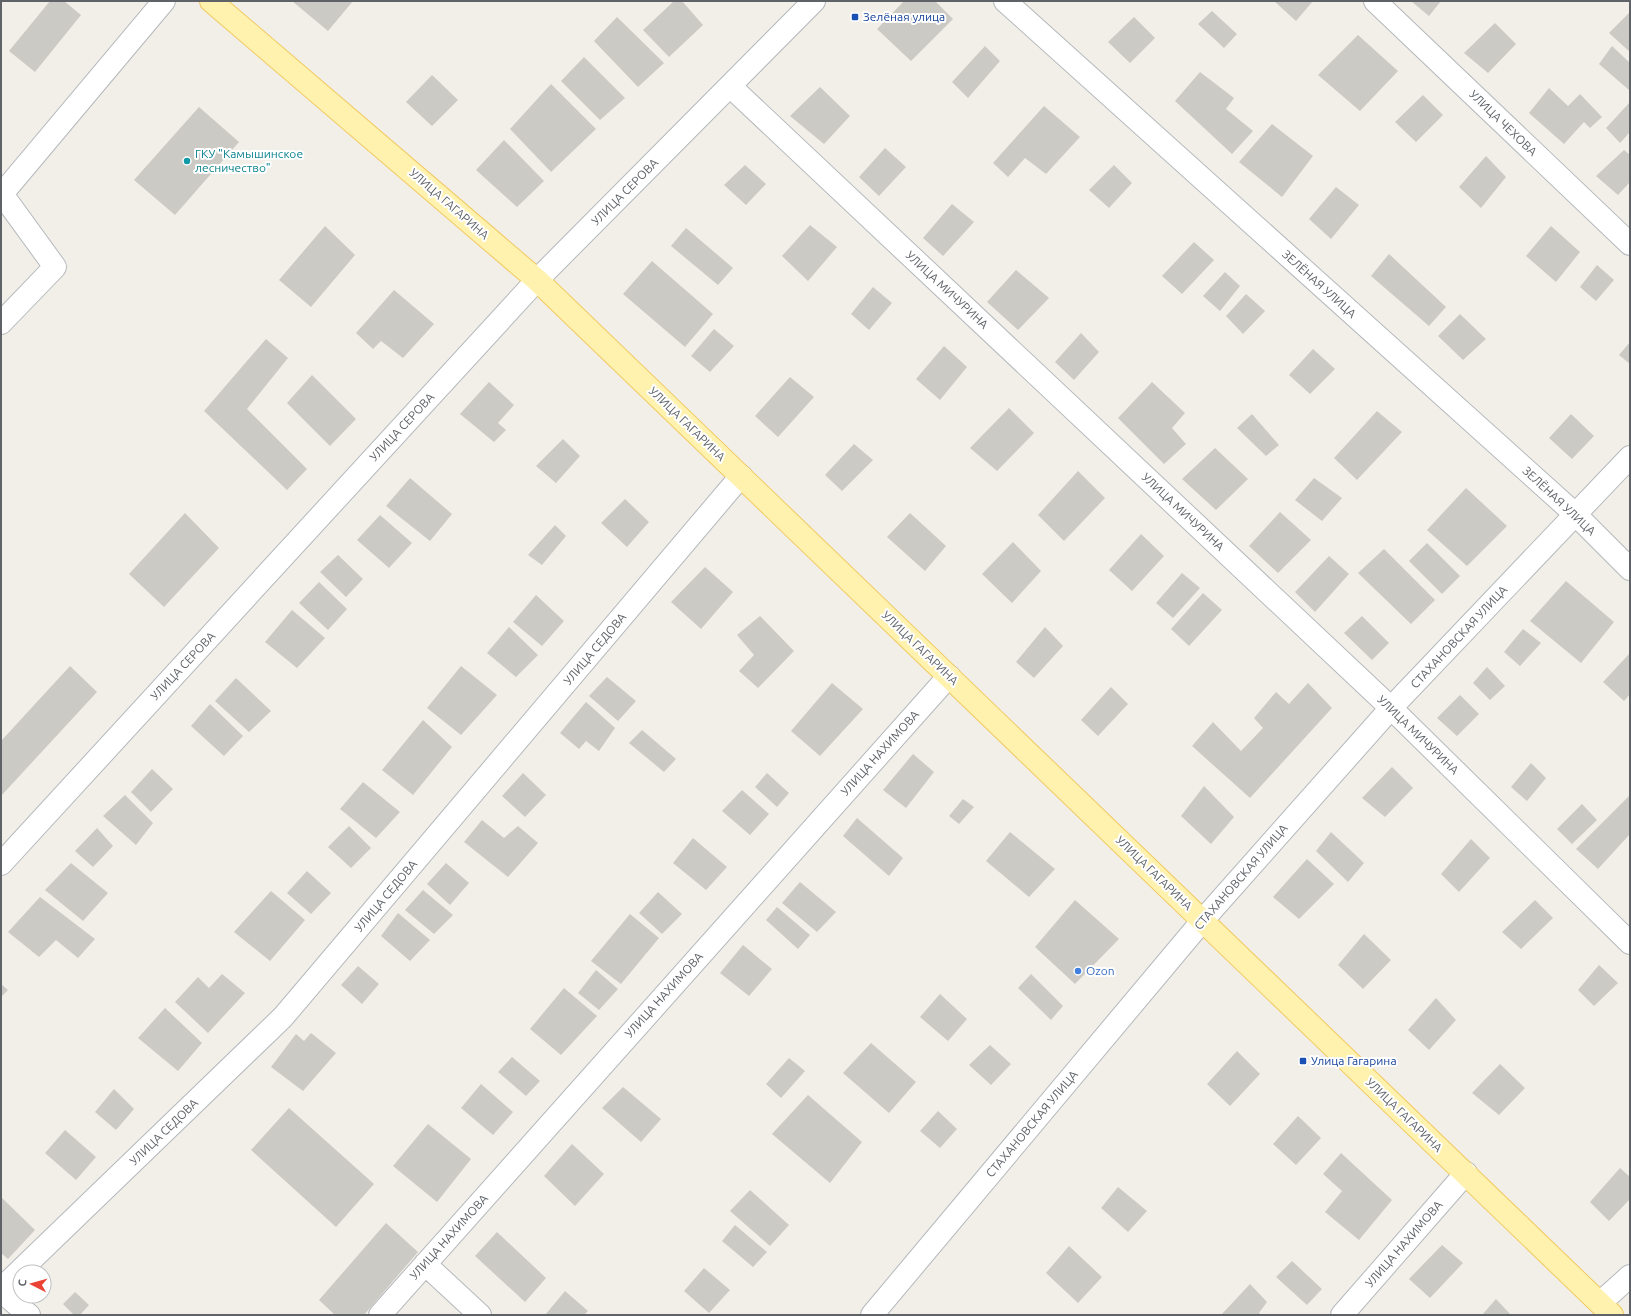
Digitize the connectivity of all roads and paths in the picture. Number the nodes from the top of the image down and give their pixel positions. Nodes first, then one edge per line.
1 (164, 1) edge
2 (211, 1) edge
3 (814, 1) edge
4 (1005, 1) edge
5 (1375, 1) edge
6 (730, 86) junction
7 (2, 192) edge
8 (1630, 244) edge
9 (537, 280) junction
10 (1, 323) edge
11 (1630, 456) edge
12 (741, 476) junction
13 (1575, 514) junction
14 (1630, 569) edge
15 (949, 676) junction
16 (1391, 708) junction
17 (1, 864) edge
18 (1203, 920) junction
19 (1630, 943) edge
20 (1466, 1173) junction
21 (425, 1264) junction
22 (1630, 1276) edge
23 (1, 1290) edge
24 (1606, 1309) edge
25 (29, 1315) edge
26 (380, 1315) edge
27 (480, 1315) edge
28 (872, 1315) edge
29 (1342, 1315) edge

1 - 7 street
2 - 9 main road, УЛИЦА ГАГАРИНА
3 - 6 street, УЛИЦА СЕРОВА
4 - 13 street, ЗЕЛЁНАЯ УЛИЦА
5 - 8 street, УЛИЦА ЧЕХОВА
6 - 9 street, УЛИЦА СЕРОВА
6 - 16 street, УЛИЦА МИЧУРИНА
7 - 10 street
9 - 12 main road, УЛИЦА ГАГАРИНА
9 - 17 street, УЛИЦА СЕРОВА
11 - 13 street, СТАХАНОВСКАЯ УЛИЦА
12 - 15 main road, УЛИЦА ГАГАРИНА
12 - 23 street, УЛИЦА СЕДОВА
13 - 14 street, ЗЕЛЁНАЯ УЛИЦА
13 - 16 street, СТАХАНОВСКАЯ УЛИЦА
15 - 18 main road, УЛИЦА ГАГАРИНА
15 - 21 street, УЛИЦА НАХИМОВА
16 - 18 street, СТАХАНОВСКАЯ УЛИЦА
16 - 19 street, УЛИЦА МИЧУРИНА
18 - 20 main road, УЛИЦА ГАГАРИНА
18 - 28 street, СТАХАНОВСКАЯ УЛИЦА
20 - 24 main road, УЛИЦА ГАГАРИНА
20 - 29 street, УЛИЦА НАХИМОВА
21 - 26 street, УЛИЦА НАХИМОВА
21 - 27 street
22 - 24 street
23 - 25 street

